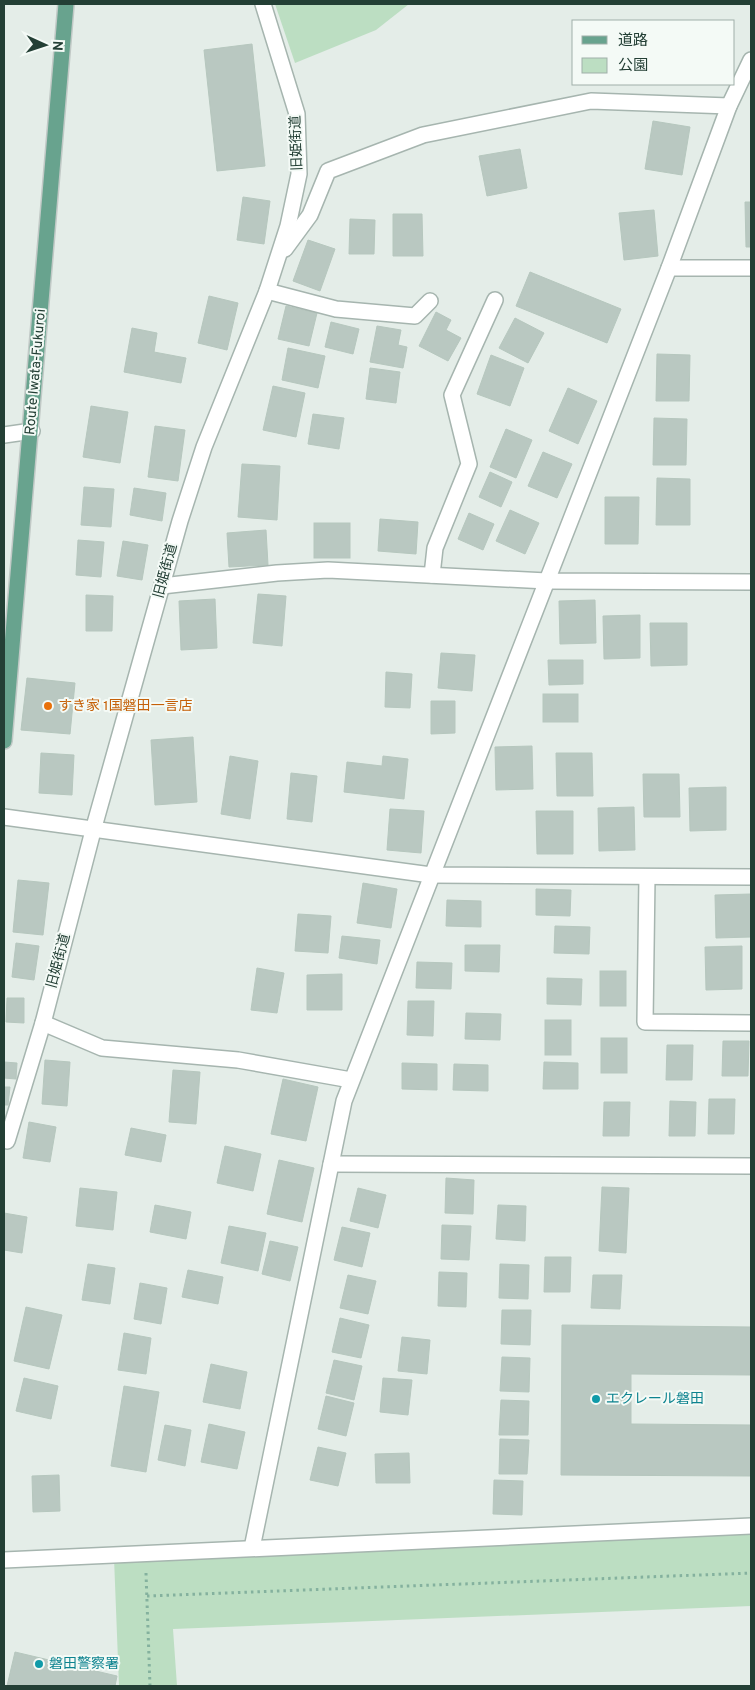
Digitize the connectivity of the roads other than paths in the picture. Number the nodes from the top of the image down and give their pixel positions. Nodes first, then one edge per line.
1 (66, 4) edge
2 (263, 4) edge
3 (751, 60) edge
4 (729, 106) junction
5 (277, 261) junction
6 (669, 268) junction
7 (751, 268) edge
8 (267, 290) junction
9 (494, 300) dead end
10 (430, 301) dead end
11 (32, 431) junction
12 (4, 435) edge
13 (432, 575) junction
14 (547, 581) junction
15 (751, 582) edge
16 (162, 586) junction
17 (4, 741) edge
18 (4, 817) edge
19 (94, 828) junction
20 (431, 875) junction
21 (647, 876) junction
22 (751, 877) edge
23 (43, 1023) junction
24 (751, 1023) edge
25 (351, 1080) junction
26 (4, 1140) edge
27 (331, 1164) junction
28 (751, 1166) edge
29 (751, 1526) edge
30 (252, 1548) junction
31 (4, 1560) edge

1 - 11 main road, Route Iwata-Fukuroi
2 - 5 street, 旧姫街道
3 - 4 street
4 - 5 street
4 - 6 street
5 - 8 street, 旧姫街道
6 - 7 street
6 - 14 street
8 - 10 street
8 - 16 street, 旧姫街道
9 - 13 street
11 - 12 street
11 - 17 main road, Route Iwata-Fukuroi
13 - 14 street
13 - 16 street
14 - 15 street
14 - 20 street
16 - 19 street, 旧姫街道
18 - 19 street
19 - 20 street
19 - 23 street, 旧姫街道
20 - 21 street
20 - 25 street
21 - 22 street
21 - 24 street
23 - 25 street
23 - 26 street, 旧姫街道
25 - 27 street
27 - 28 street
27 - 30 street
29 - 30 street
30 - 31 street

